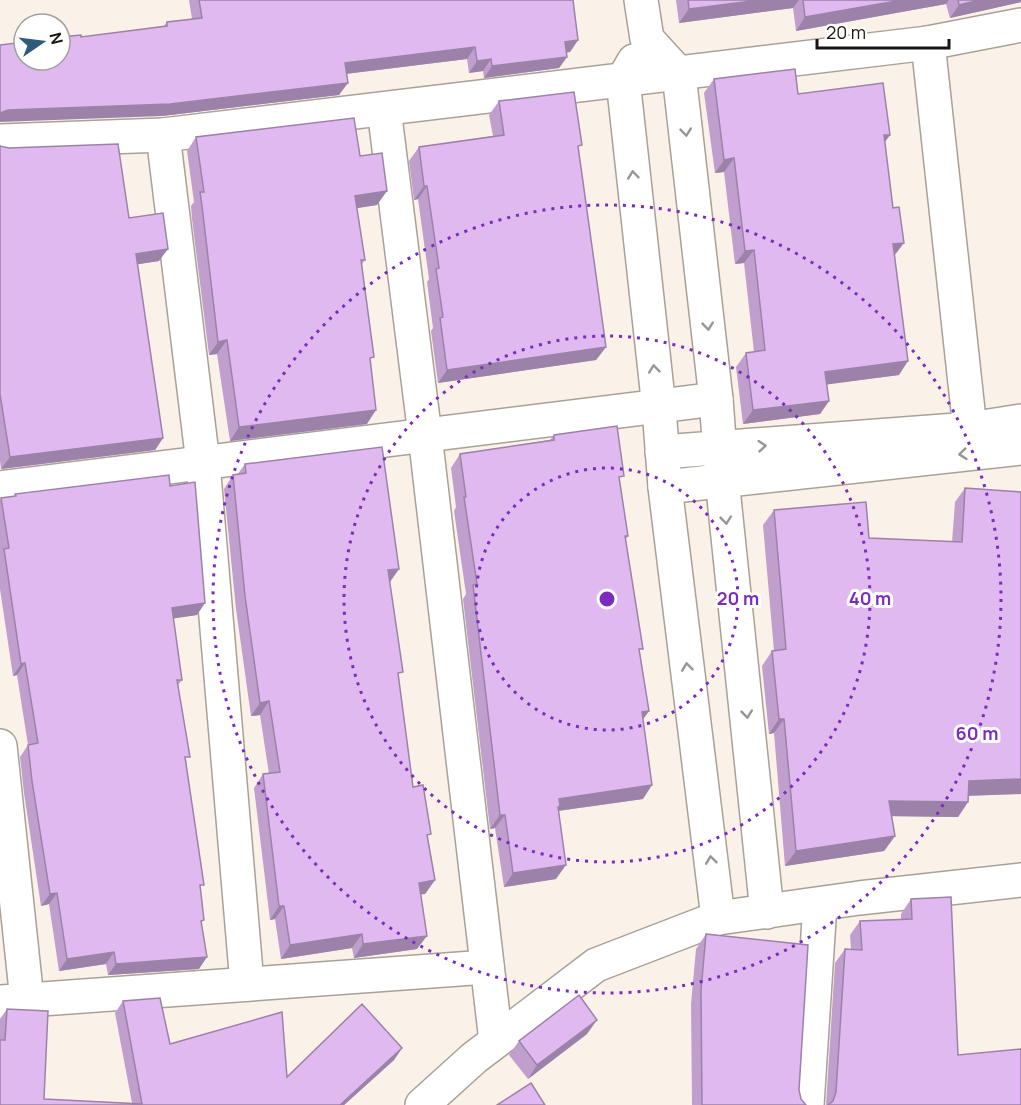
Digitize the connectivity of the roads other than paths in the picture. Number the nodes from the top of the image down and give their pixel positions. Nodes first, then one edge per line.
1 (641, 0) edge
2 (1021, 25) edge
3 (647, 39) junction
4 (928, 43) junction
5 (679, 74) junction
6 (623, 80) junction
7 (384, 109) junction
8 (163, 135) junction
9 (0, 141) edge
10 (716, 399) junction
11 (659, 408) junction
12 (1021, 421) edge
13 (970, 429) junction
14 (425, 435) junction
15 (1021, 448) edge
16 (662, 452) junction
17 (203, 463) junction
18 (721, 464) junction
19 (665, 487) junction
20 (0, 488) edge
21 (0, 746) edge
22 (1021, 880) edge
23 (820, 904) junction
24 (767, 912) junction
25 (718, 918) junction
26 (487, 967) junction
27 (247, 984) junction
28 (13, 1001) edge
29 (496, 1041) junction
30 (422, 1105) edge
31 (807, 1105) edge

1 - 3 street
2 - 4 street
3 - 5 street
3 - 6 street
4 - 5 street
4 - 13 street
5 - 6 street
5 -> 10 street
6 - 7 street
11 -> 6 street
7 - 8 street
7 - 14 street
8 - 9 street
8 - 17 street
10 - 11 street
10 - 18 street
11 - 14 street
11 - 16 street
12 - 13 street
18 -> 13 street
14 - 17 street
14 - 26 street
15 -> 18 street
16 - 18 street
16 - 19 street
17 - 20 street
17 - 27 street
18 - 19 street
18 -> 24 street
25 -> 19 street
21 - 28 street
22 - 23 street
23 - 24 street
23 - 31 street
24 - 25 street
25 - 29 street
26 - 27 street
26 - 29 street
27 - 28 street
29 - 30 street

